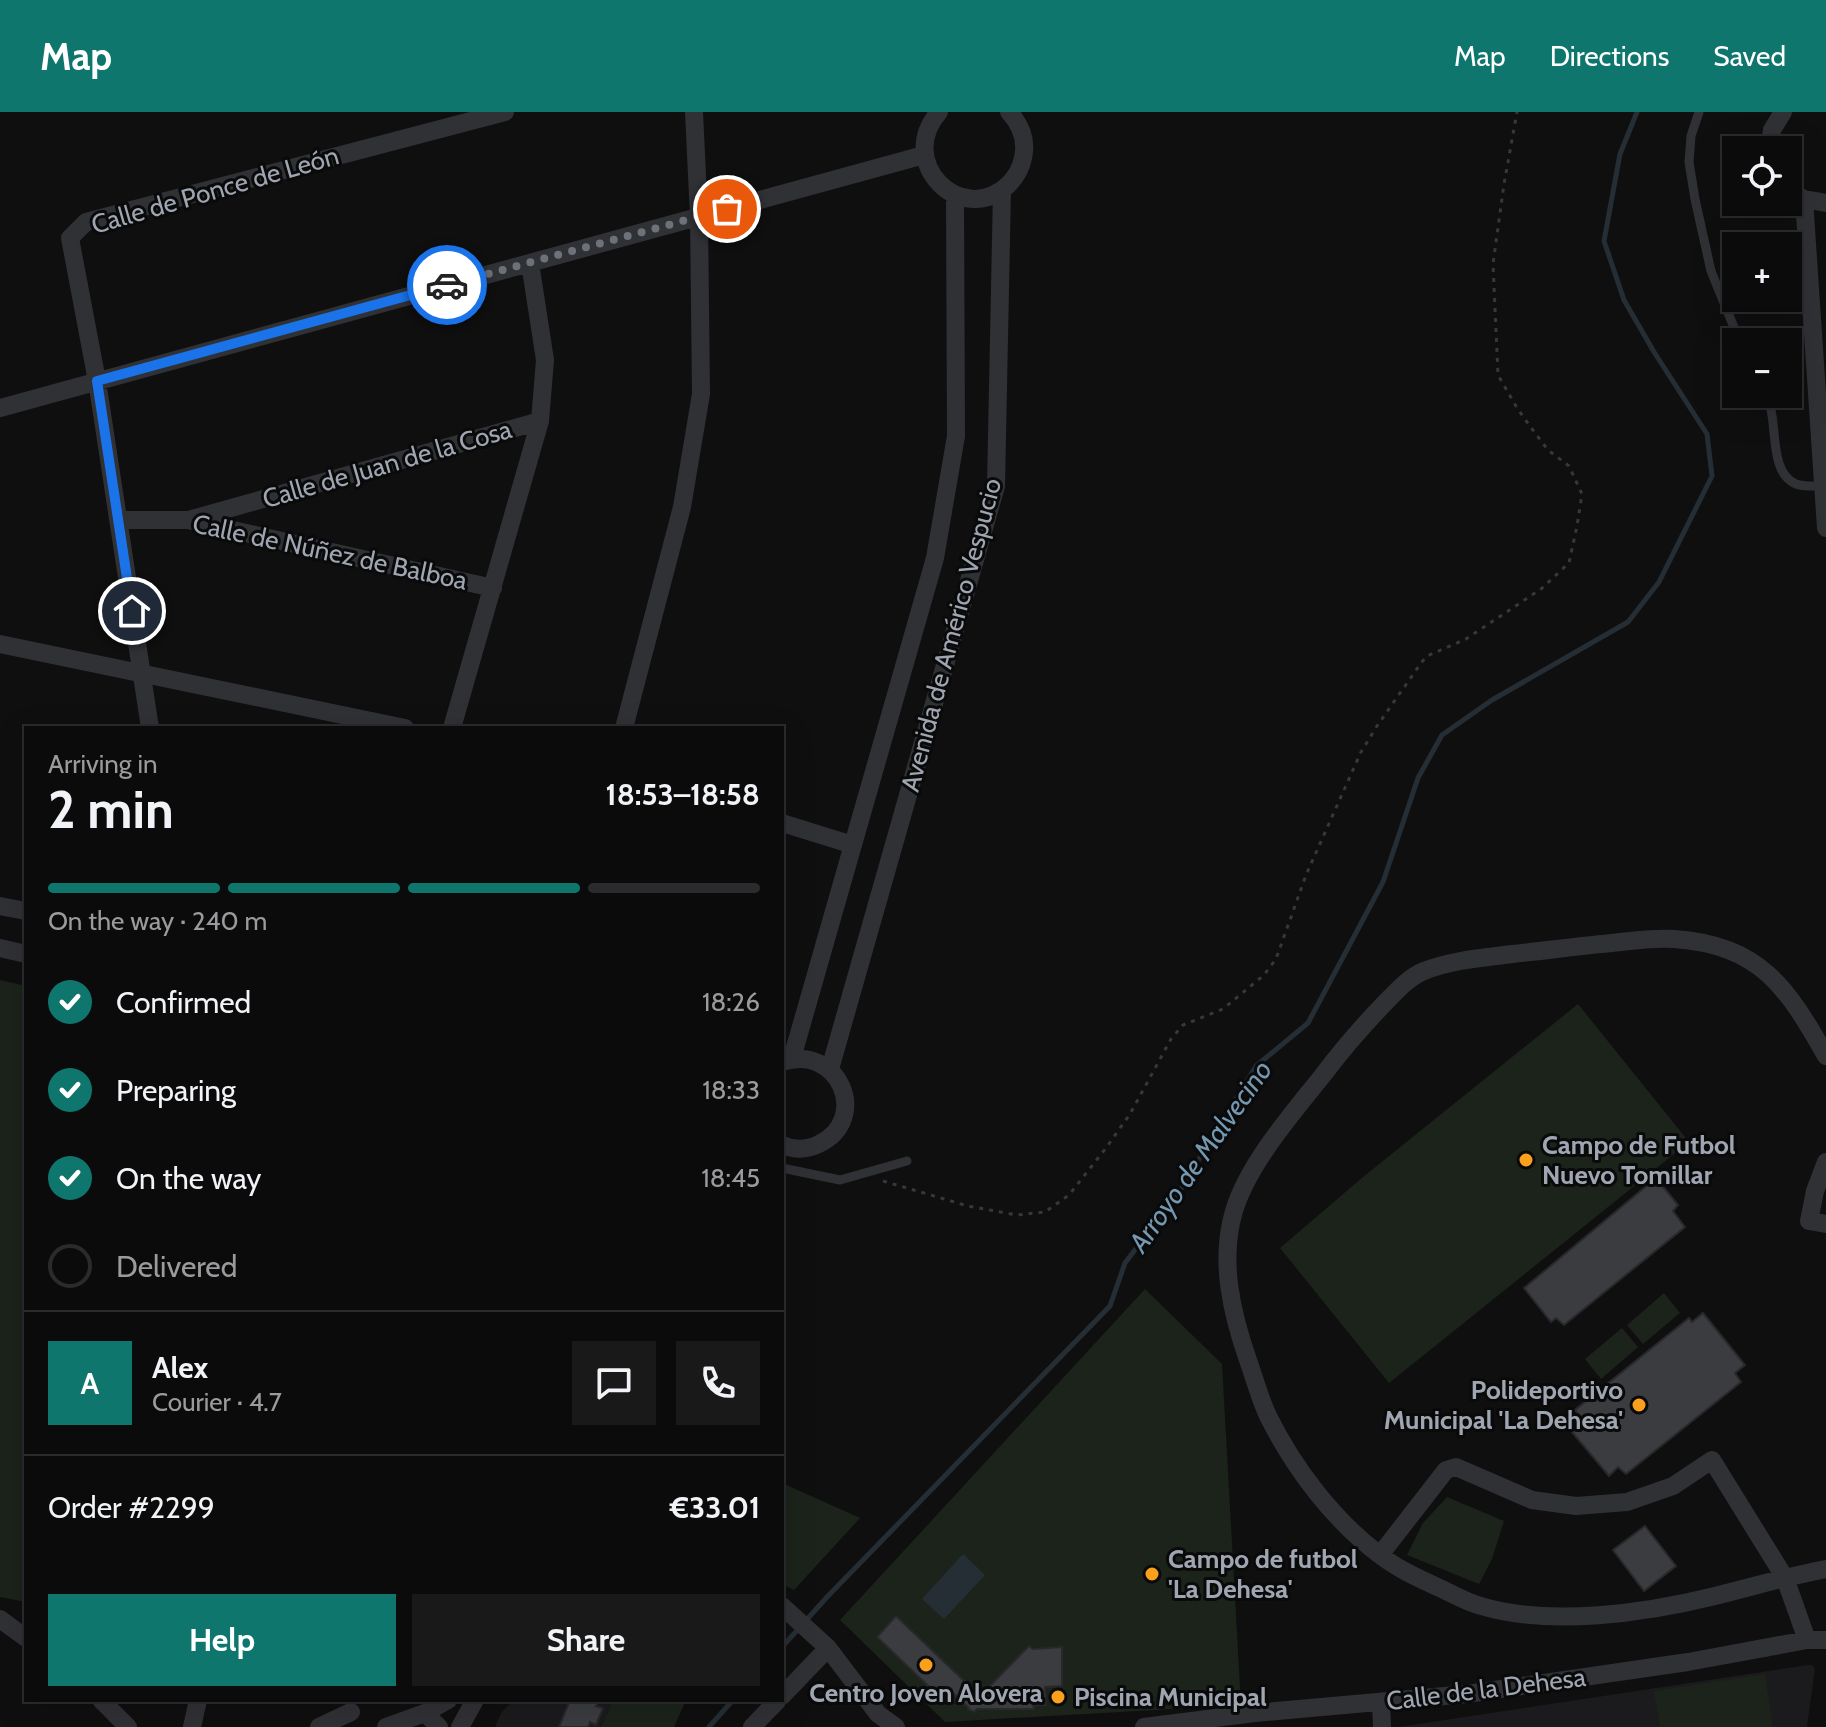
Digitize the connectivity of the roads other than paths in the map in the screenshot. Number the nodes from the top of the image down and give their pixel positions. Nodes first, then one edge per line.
1 (505, 112) edge
2 (694, 112) edge
3 (939, 112) edge
4 (1009, 112) edge
5 (1699, 112) edge
6 (1783, 112) edge
7 (1771, 136) edge
8 (924, 155) junction
9 (1002, 190) junction
10 (955, 195) junction
11 (1802, 196) edge
12 (1826, 203) edge
13 (1798, 216) edge
14 (699, 217) junction
15 (530, 263) junction
16 (1734, 328) edge
17 (97, 381) junction
18 (0, 408) edge
19 (1770, 408) edge
20 (540, 421) junction
21 (1822, 486) junction
22 (118, 520) junction
23 (188, 520) junction
24 (1826, 528) edge
25 (493, 588) junction
26 (0, 644) edge
27 (142, 672) junction
28 (150, 726) edge
29 (396, 726) edge
30 (453, 726) edge
31 (625, 726) edge
32 (784, 824) edge
33 (853, 845) junction
34 (0, 906) edge
35 (24, 911) edge
36 (0, 948) edge
37 (24, 954) edge
38 (1826, 1056) edge
39 (787, 1060) edge
40 (830, 1069) junction
41 (784, 1156) edge
42 (784, 1156) edge
43 (907, 1161) dead end
44 (1826, 1162) edge
45 (1826, 1224) edge
46 (1380, 1555) junction
47 (1826, 1569) edge
48 (1785, 1578) junction
49 (784, 1608) edge
50 (0, 1619) edge
51 (24, 1637) edge
52 (1807, 1640) junction
53 (1826, 1640) edge
54 (822, 1642) junction
55 (784, 1693) edge
56 (106, 1702) edge
57 (198, 1702) edge
58 (444, 1702) edge
59 (474, 1702) edge
60 (776, 1702) edge
61 (1381, 1702) junction
62 (352, 1713) edge
63 (425, 1713) junction
64 (878, 1720) edge
65 (1231, 1722) edge
66 (128, 1727) edge
67 (192, 1727) edge
68 (319, 1727) edge
69 (386, 1727) edge
70 (439, 1727) edge
71 (460, 1727) edge
72 (752, 1727) edge
73 (896, 1727) edge
74 (1144, 1727) edge
75 (1382, 1727) edge

1 - 17 street, Calle de Ponce de León
2 - 14 street
3 - 8 street
4 - 9 street
5 - 16 lane
6 - 7 street
8 - 10 street
8 - 14 street
9 - 10 street
9 - 40 street, Avenida de Américo Vespucio
10 - 33 street, Avenida de Américo Vespucio
11 - 12 street
13 - 21 street
14 - 15 street
14 - 31 street
15 - 17 street
15 - 20 street
17 - 18 street
17 - 22 street
19 - 21 lane
20 - 23 street, Calle de Juan de la Cosa
20 - 25 street
21 - 24 street
22 - 23 street, Calle de Núñez de Balboa
22 - 27 street
23 - 25 street, Calle de Núñez de Balboa
25 - 30 street
26 - 27 street
27 - 28 street
27 - 29 street
32 - 33 street
33 - 39 street, Avenida de Américo Vespucio
34 - 35 street
36 - 37 street
38 - 46 street
39 - 40 street
40 - 41 street
42 - 43 lane
44 - 45 street
46 - 48 street
46 - 48 street
47 - 48 street
48 - 52 street
49 - 54 street
50 - 51 street
52 - 53 street, Calle de la Dehesa
52 - 61 street, Calle de la Dehesa
54 - 55 street
54 - 64 street
56 - 66 street
57 - 67 street
58 - 63 street
59 - 71 street
60 - 72 street
61 - 65 street, Calle de la Dehesa
61 - 75 street
62 - 68 street
63 - 69 street
63 - 70 street
64 - 73 street
65 - 74 street, Calle de la Dehesa

